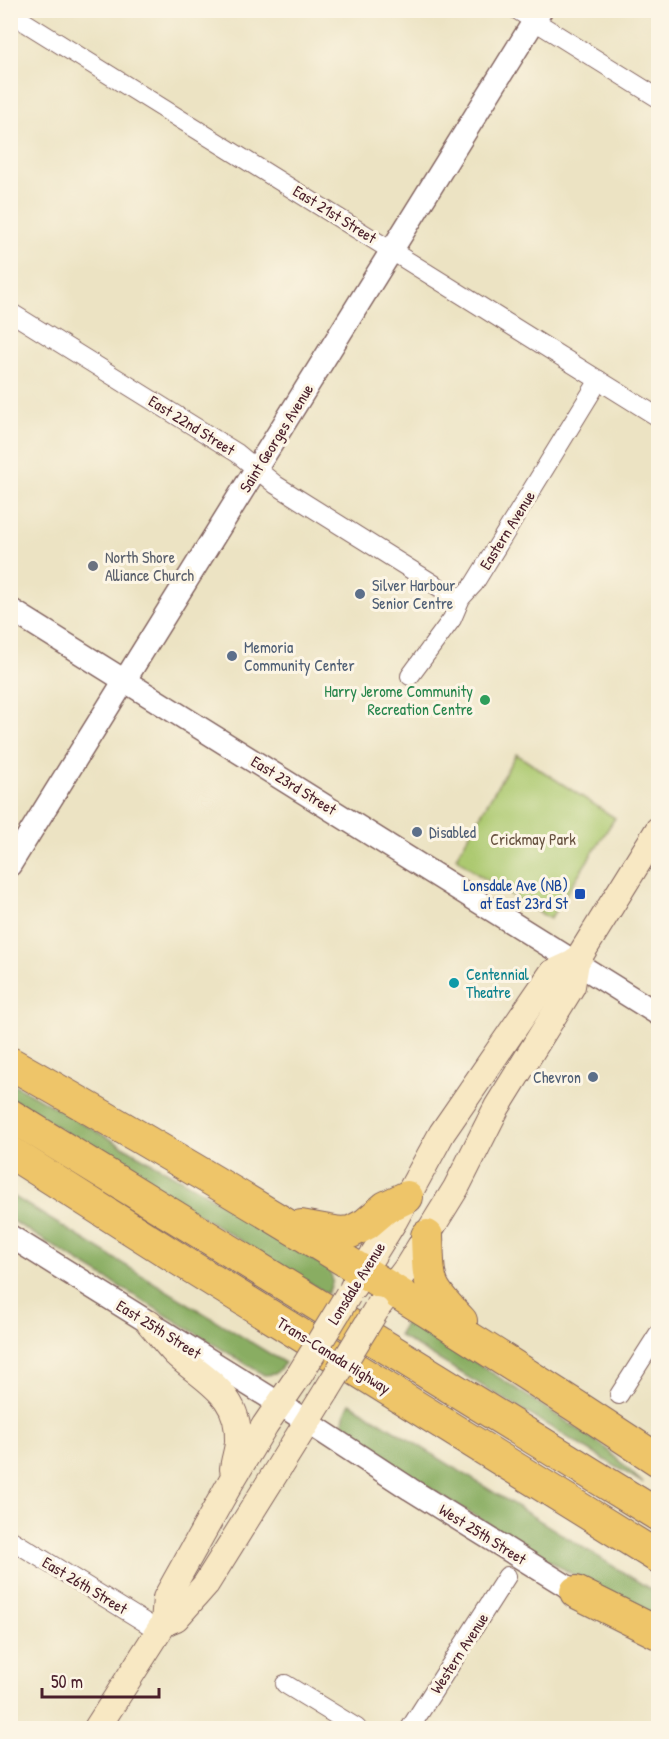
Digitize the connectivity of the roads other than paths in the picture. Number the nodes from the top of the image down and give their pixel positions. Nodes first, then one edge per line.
1 (10, 12) edge
2 (531, 14) edge
3 (658, 98) edge
4 (393, 250) junction
5 (10, 312) edge
6 (599, 380) junction
7 (658, 417) edge
8 (256, 468) junction
9 (461, 598) junction
10 (10, 609) edge
11 (410, 676) dead end
12 (125, 681) junction
13 (658, 830) edge
14 (10, 865) edge
15 (576, 962) junction
16 (658, 1014) edge
17 (10, 1063) edge
18 (10, 1115) edge
19 (10, 1152) edge
20 (407, 1197) junction
21 (285, 1223) junction
22 (10, 1236) edge
23 (427, 1236) junction
24 (356, 1283) junction
25 (384, 1299) junction
26 (150, 1324) junction
27 (658, 1334) edge
28 (489, 1350) junction
29 (619, 1395) dead end
30 (280, 1404) junction
31 (307, 1422) junction
32 (658, 1460) edge
33 (232, 1480) junction
34 (658, 1515) edge
35 (10, 1539) edge
36 (658, 1557) edge
37 (507, 1576) dead end
38 (576, 1592) junction
39 (161, 1627) junction
40 (658, 1633) edge
41 (658, 1648) edge
42 (285, 1684) dead end
43 (97, 1728) edge
44 (357, 1728) edge
45 (410, 1728) edge

1 - 4 street, East 21st Street
2 - 3 street
2 - 4 street, Saint Georges Avenue
4 - 6 street, East 21st Street
4 - 8 street, Saint Georges Avenue
5 - 8 street, East 22nd Street
6 - 7 street, East 21st Street
6 - 9 street, Eastern Avenue
8 - 9 street, East 22nd Street
8 - 12 street, Saint Georges Avenue
9 - 11 street, Eastern Avenue
10 - 12 street, East 23rd Street
12 - 14 street, Saint Georges Avenue
12 - 15 street, East 23rd Street
13 - 15 main road, Lonsdale Avenue
15 - 16 street, East 23rd Street
15 - 20 main road, Lonsdale Avenue
15 - 23 main road, Lonsdale Avenue
17 - 21 highway
18 - 34 highway
19 - 36 highway, Trans-Canada Highway
20 - 21 highway
20 - 24 main road, Lonsdale Avenue
21 - 24 highway
22 - 26 street, East 25th Street
23 - 25 main road, Lonsdale Avenue
23 - 28 highway
24 - 25 highway
24 - 30 main road, Lonsdale Avenue, bridge
25 - 28 highway
25 - 31 main road, Lonsdale Avenue, bridge
26 - 30 street, East 25th Street
26 - 33 main road
27 - 29 street
28 - 32 highway
30 - 31 street, East 25th Street
30 - 33 main road, Lonsdale Avenue
31 - 38 street, West 25th Street
31 - 39 main road, Lonsdale Avenue
33 - 39 main road, Lonsdale Avenue
35 - 39 street, East 26th Street
37 - 45 street, Western Avenue
38 - 40 highway
38 - 41 street, West 25th Street
39 - 43 main road, Lonsdale Avenue
42 - 44 street

